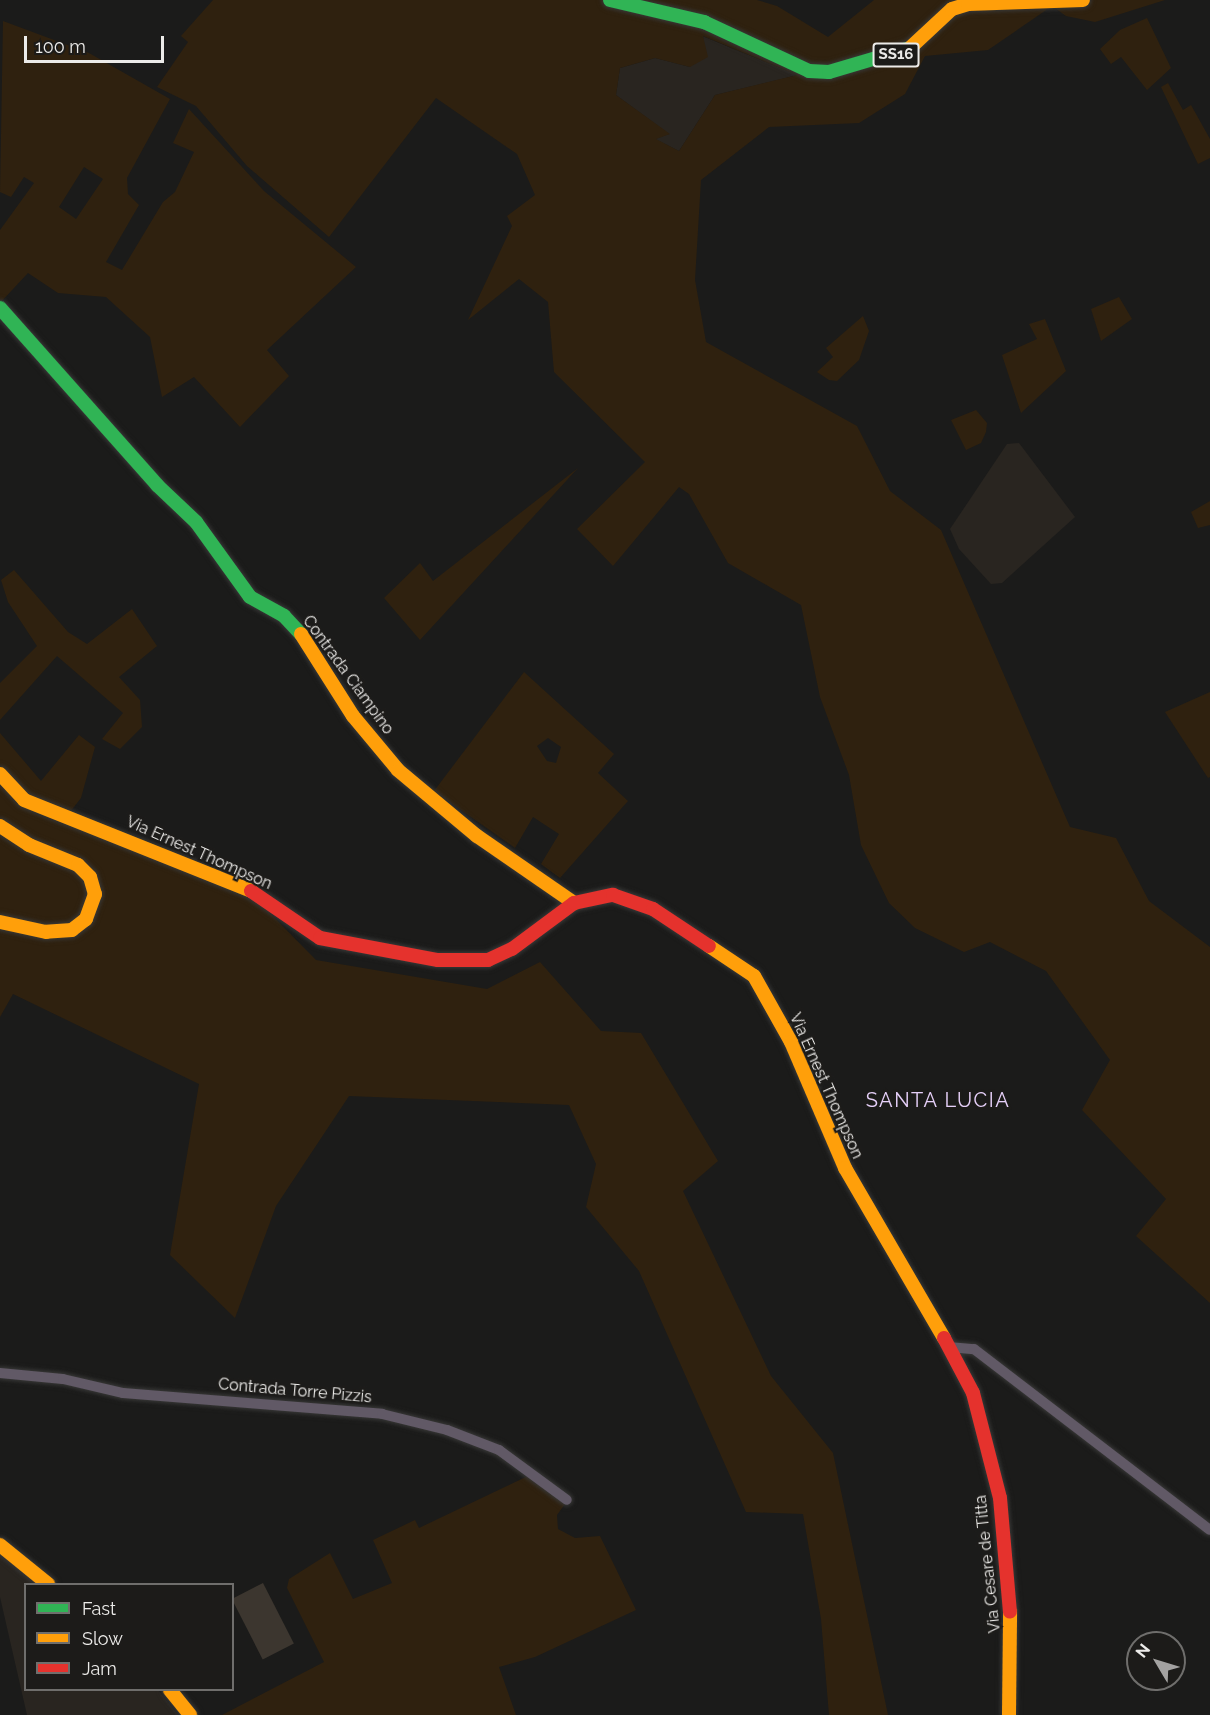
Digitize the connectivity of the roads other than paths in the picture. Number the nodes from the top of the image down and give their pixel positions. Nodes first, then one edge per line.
1 (610, 0) edge
2 (1083, 0) edge
3 (0, 308) edge
4 (0, 774) edge
5 (0, 826) edge
6 (574, 903) junction
7 (0, 922) edge
8 (949, 1347) junction
9 (0, 1373) edge
10 (567, 1500) dead end
11 (1210, 1530) edge
12 (0, 1545) edge
13 (47, 1583) edge
14 (172, 1691) edge
15 (190, 1715) edge
16 (1009, 1715) edge

1 - 2 street, SS16
3 - 6 street, Contrada Ciampino
4 - 6 street, Via Ernest Thompson
5 - 7 street
6 - 8 street, Via Ernest Thompson
8 - 11 street
8 - 16 street, Via Cesare de Titta
9 - 10 street, Contrada Torre Pizzis
12 - 13 street
14 - 15 street

